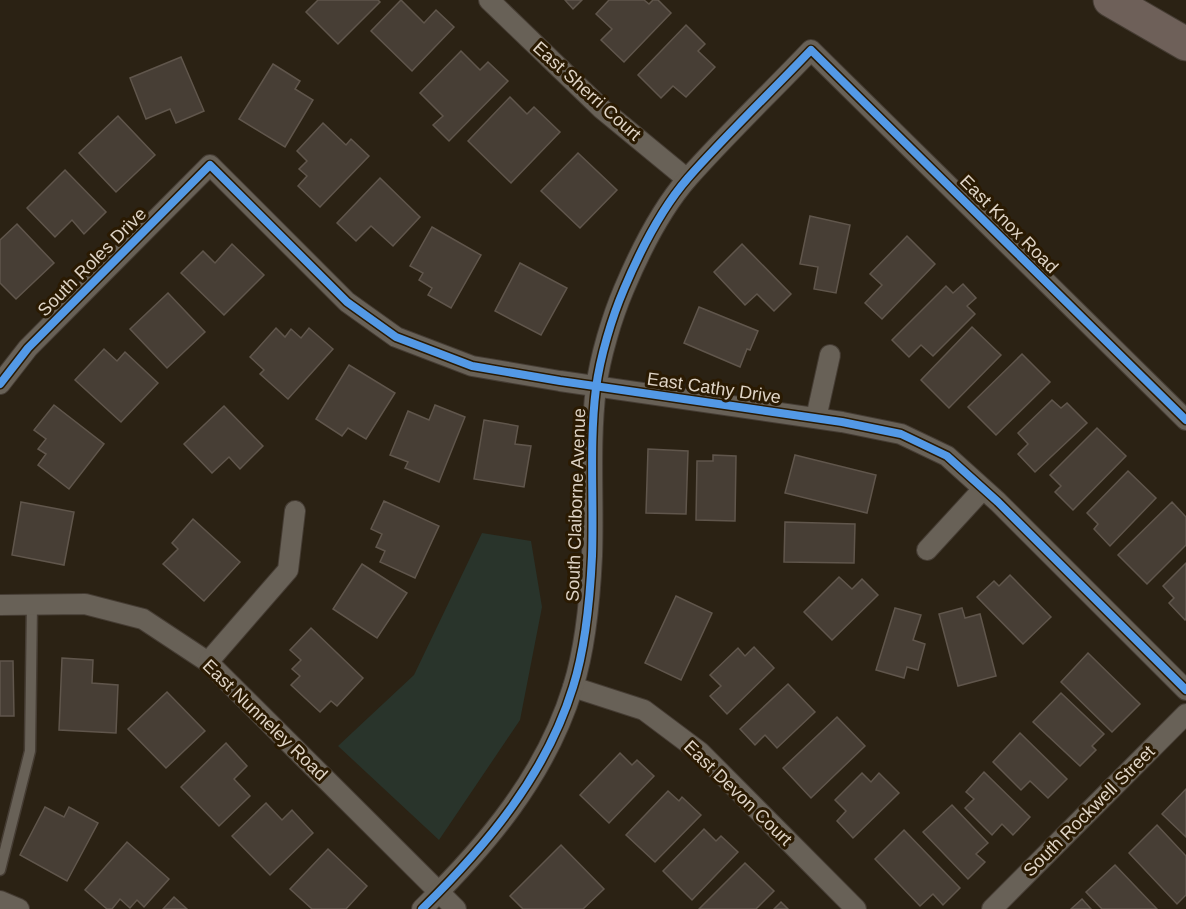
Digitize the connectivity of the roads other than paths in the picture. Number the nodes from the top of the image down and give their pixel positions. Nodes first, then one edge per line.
1 (489, 0) edge
2 (1110, 0) edge
3 (1150, 0) edge
4 (1186, 30) edge
5 (1186, 44) edge
6 (811, 50) joint
7 (210, 165) joint
8 (687, 180) junction
9 (830, 355) dead end
10 (0, 384) edge
11 (596, 387) junction
12 (816, 418) junction
13 (1186, 420) edge
14 (983, 489) junction
15 (295, 512) dead end
16 (927, 550) dead end
17 (32, 604) junction
18 (0, 605) edge
19 (208, 662) junction
20 (573, 687) junction
21 (1186, 690) edge
22 (1186, 714) edge
23 (0, 870) edge
24 (440, 892) junction
25 (0, 901) edge
26 (20, 909) edge
27 (423, 909) edge
28 (456, 909) edge
29 (856, 909) edge
30 (992, 909) edge

1 - 8 street, East Sherri Court
2 - 5 highway
3 - 4 highway
6 - 8 street, South Claiborne Avenue
6 - 13 street, East Knox Road
7 - 10 street, South Roles Drive
7 - 11 street, East Cathy Drive
8 - 11 street, South Claiborne Avenue
9 - 12 street
11 - 12 street, East Cathy Drive
11 - 20 street, South Claiborne Avenue
12 - 14 street, East Cathy Drive
14 - 16 street
14 - 21 street, East Cathy Drive
15 - 19 street
17 - 18 street, East Nunneley Road
17 - 19 street, East Nunneley Road
17 - 23 lane
19 - 24 street, East Nunneley Road
20 - 24 street, South Claiborne Avenue
20 - 29 street, East Devon Court
22 - 30 street, South Rockwell Street
24 - 27 street, South Claiborne Avenue
24 - 28 street, East Nunneley Road
25 - 26 street

